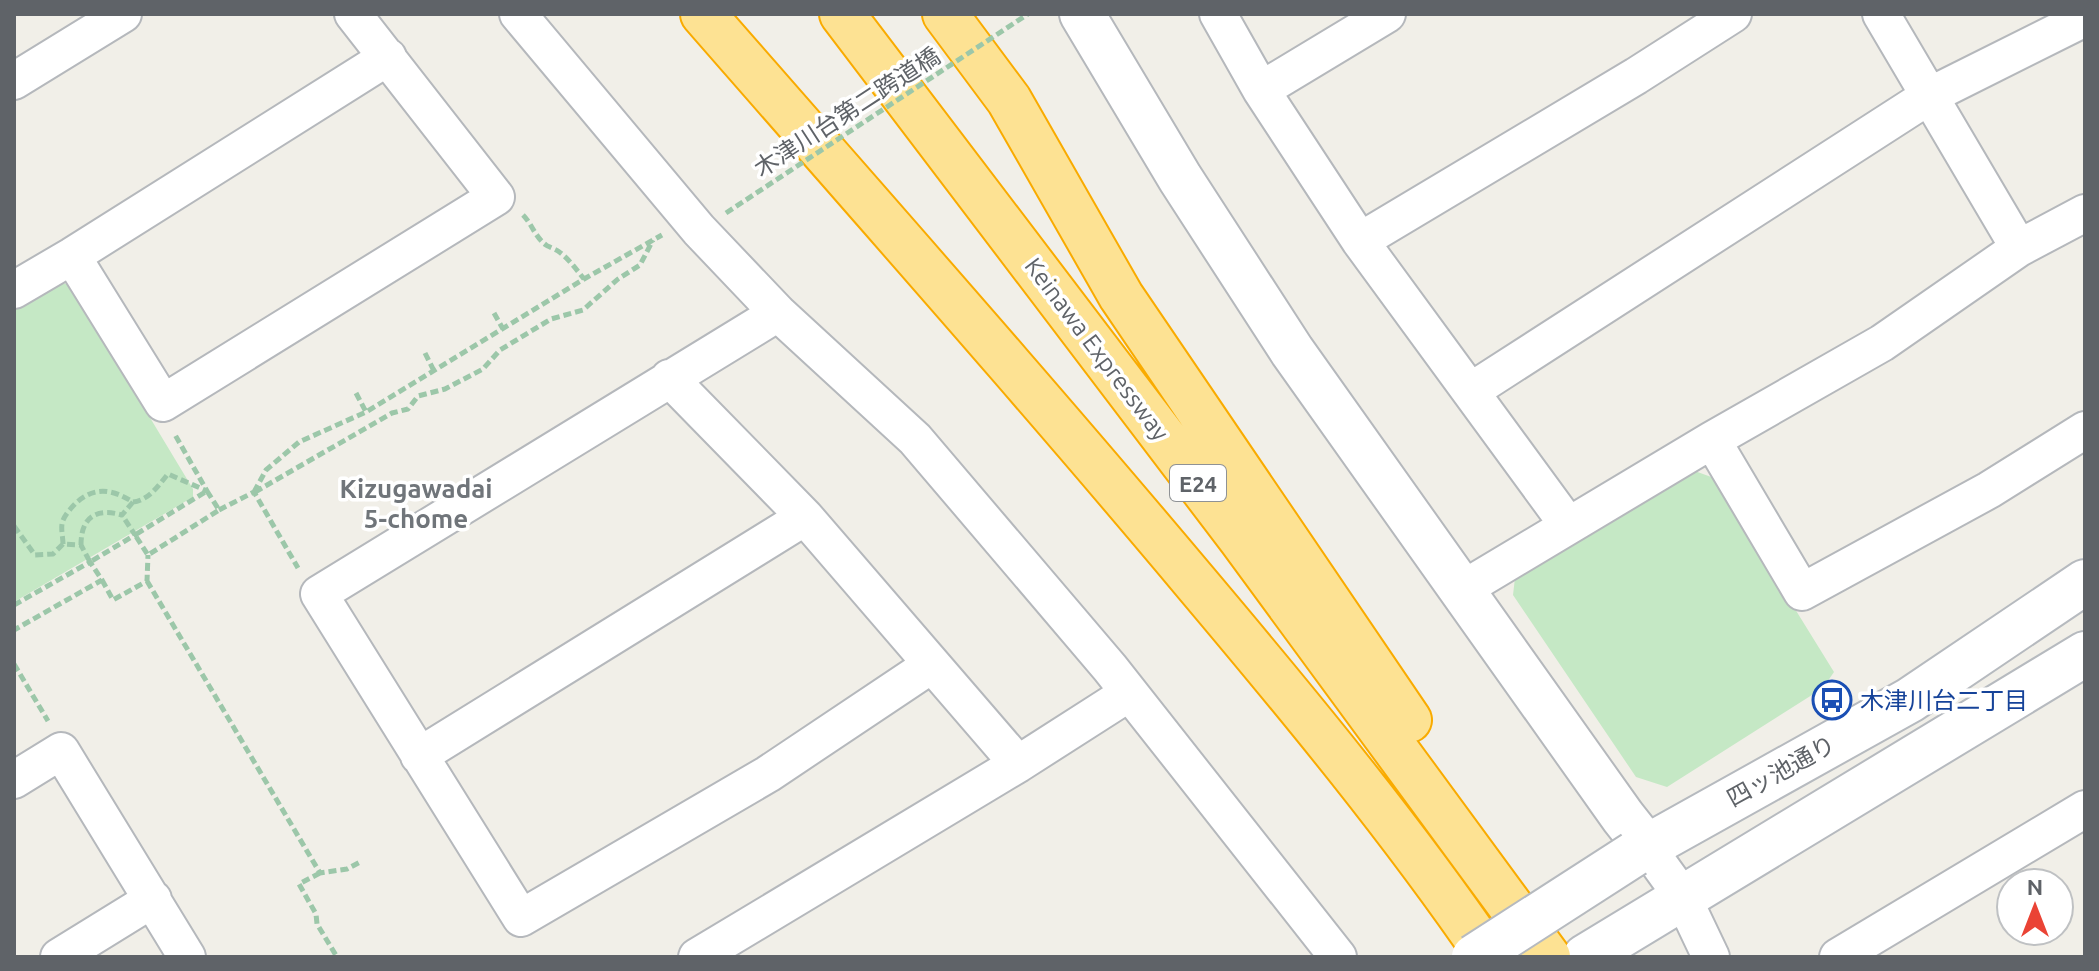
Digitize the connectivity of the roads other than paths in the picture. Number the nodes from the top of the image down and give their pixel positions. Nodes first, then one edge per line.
1 (123, 14) edge
2 (353, 14) edge
3 (518, 14) edge
4 (703, 14) edge
5 (842, 14) edge
6 (865, 14) edge
7 (945, 14) edge
8 (1082, 14) edge
9 (1218, 14) edge
10 (1387, 14) edge
11 (1733, 14) edge
12 (1881, 14) edge
13 (2085, 18) edge
14 (388, 57) junction
15 (14, 81) edge
16 (1261, 90) junction
17 (1929, 96) junction
18 (2085, 213) edge
19 (1360, 241) junction
20 (2019, 248) junction
21 (72, 256) junction
22 (14, 290) edge
23 (778, 313) junction
24 (669, 378) junction
25 (1471, 391) junction
26 (2085, 430) edge
27 (1712, 440) junction
28 (805, 517) junction
29 (1568, 525) junction
30 (2085, 582) edge
31 (1463, 589) junction
32 (2085, 654) edge
33 (931, 665) junction
34 (1129, 693) junction
35 (419, 756) junction
36 (1018, 764) junction
37 (14, 780) edge
38 (2085, 809) edge
39 (1640, 850) junction
40 (153, 899) junction
41 (1675, 901) junction
42 (1566, 954) edge
43 (59, 957) edge
44 (187, 957) edge
45 (697, 957) edge
46 (1338, 957) edge
47 (1474, 957) edge
48 (1489, 957) edge
49 (1711, 957) edge
50 (1838, 957) edge

1 - 15 street
2 - 14 street
3 - 23 street
4 - 48 highway
5 - 42 highway, Keinawa Expressway / E24
6 - 42 highway, Keinawa Expressway / E24
7 - 42 highway
8 - 31 main road
9 - 16 street
10 - 16 street
11 - 19 street
12 - 17 street
13 - 17 street
14 - 21 street
14 - 21 street
16 - 19 street
17 - 20 street
17 - 25 street
18 - 20 street
19 - 25 street
20 - 27 street
21 - 22 street
23 - 24 street
23 - 34 street
24 - 28 street
24 - 35 street
25 - 29 street
26 - 27 street
27 - 29 street
28 - 33 street
28 - 35 street
29 - 31 street
30 - 39 main road, 四ッ池通り
31 - 39 main road
32 - 41 main road
33 - 35 street
33 - 36 street
34 - 36 street
34 - 46 street
36 - 45 street
37 - 40 street
38 - 50 street
39 - 41 street
39 - 47 main road, 四ッ池通り, bridge
40 - 43 street
40 - 44 street
41 - 42 main road
41 - 49 street

